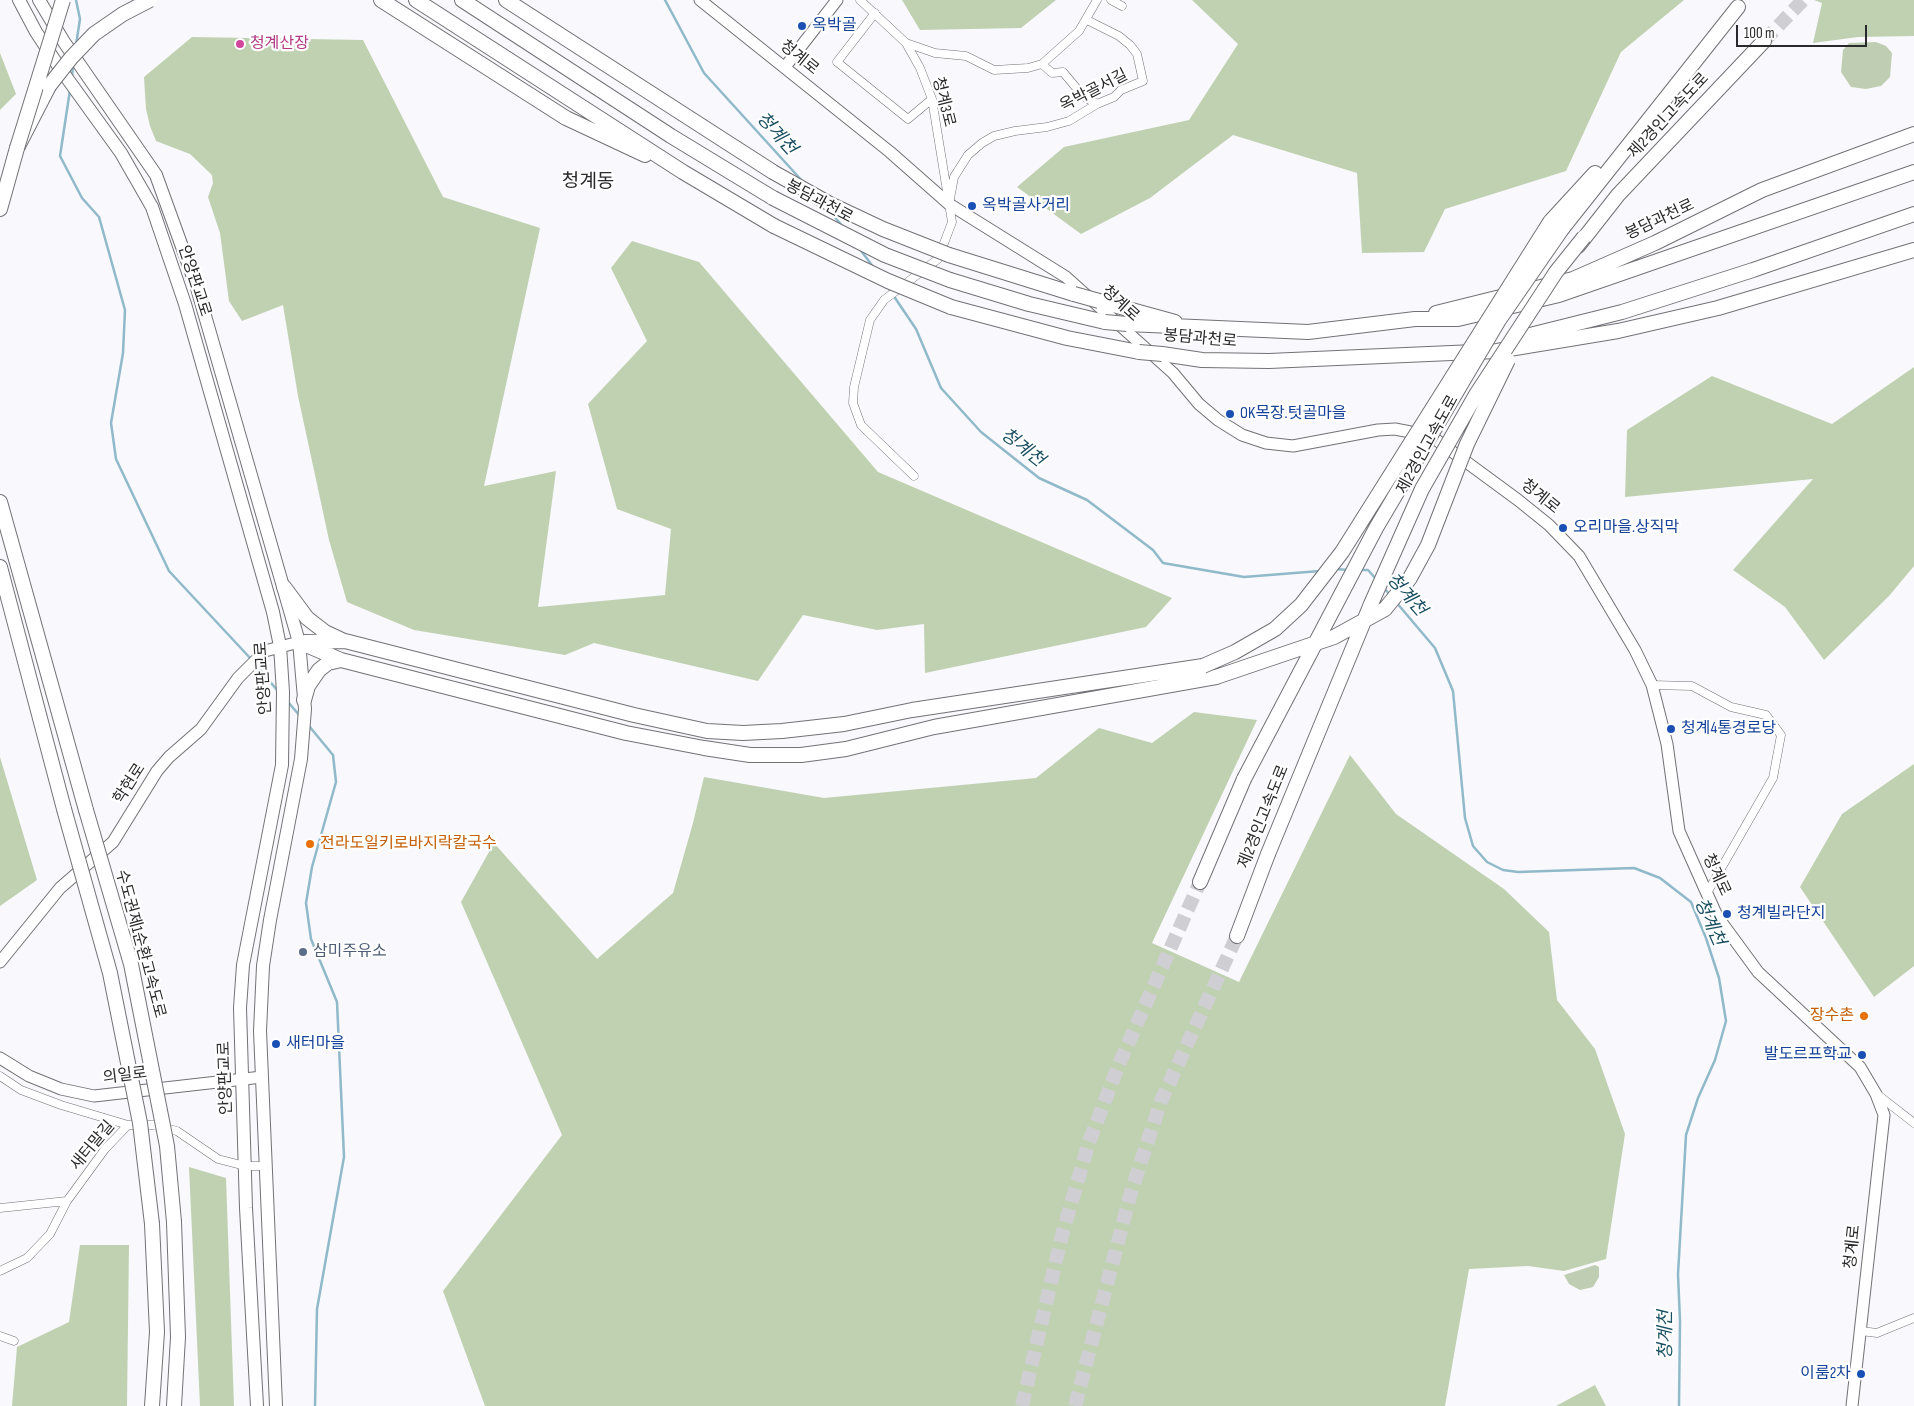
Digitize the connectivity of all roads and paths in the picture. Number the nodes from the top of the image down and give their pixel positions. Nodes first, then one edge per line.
1 (19, 0) edge
2 (39, 0) edge
3 (63, 0) edge
4 (150, 0) edge
5 (381, 0) edge
6 (416, 0) edge
7 (462, 0) edge
8 (506, 0) edge
9 (700, 0) edge
10 (837, 0) edge
11 (860, 0) edge
12 (1098, 0) edge
13 (1111, 0) edge
14 (1122, 6) dead end
15 (1738, 7) dead end
16 (875, 13) junction
17 (1087, 20) junction
18 (1764, 41) tunnel mouth
19 (906, 43) junction
20 (1042, 64) junction
21 (785, 67) junction
22 (932, 100) junction
23 (1097, 104) junction
24 (1914, 134) edge
25 (17, 148) junction
26 (683, 172) junction
27 (1914, 172) edge
28 (949, 204) junction
29 (0, 209) edge
30 (1914, 214) edge
31 (1556, 225) junction
32 (1584, 237) junction
33 (1914, 250) edge
34 (943, 257) junction
35 (1414, 319) junction
36 (1203, 329) junction
37 (1422, 354) junction
38 (914, 476) dead end
39 (0, 502) edge
40 (0, 567) edge
41 (284, 587) junction
42 (345, 641) junction
43 (299, 642) junction
44 (280, 646) junction
45 (341, 660) junction
46 (1652, 685) junction
47 (305, 705) junction
48 (1200, 882) tunnel mouth
49 (1706, 893) junction
50 (1237, 936) tunnel mouth
51 (0, 962) edge
52 (0, 1058) edge
53 (0, 1076) edge
54 (262, 1077) junction
55 (244, 1078) junction
56 (1876, 1094) junction
57 (1914, 1122) edge
58 (128, 1126) junction
59 (245, 1166) junction
60 (266, 1166) junction
61 (67, 1201) junction
62 (0, 1208) edge
63 (0, 1271) edge
64 (1914, 1318) edge
65 (1861, 1331) junction
66 (0, 1336) edge
67 (14, 1342) dead end
68 (152, 1406) edge
69 (174, 1406) edge
70 (257, 1406) edge
71 (276, 1406) edge
72 (1852, 1406) edge

1 - 44 main road, 안양판교로
2 - 41 main road, 안양판교로
3 - 25 highway, bridge
4 - 25 highway, bridge
5 - 26 highway, 봉담과천로
6 - 26 highway, 봉담과천로
7 - 36 highway, 봉담과천로, bridge
8 - 34 highway, 봉담과천로, bridge
9 - 21 street, 청계로
10 - 21 street
11 - 16 street, 청계3로
12 - 17 street
13 - 14 street
15 - 31 highway, 제2경인고속도로
16 - 19 street, 청계3로
16 - 22 street
17 - 20 street
17 - 23 street, 옥박골서길
18 - 32 highway, 제2경인고속도로
19 - 20 street
19 - 22 street, 청계3로
20 - 23 street
21 - 28 street, 청계로
22 - 28 street, 청계3로
23 - 28 street, 옥박골서길
24 - 35 highway, 봉담과천로
25 - 29 highway
26 - 37 highway, 봉담과천로, bridge
27 - 35 highway, 봉담과천로
28 - 34 street
28 - 46 street, 청계로
30 - 37 highway, 봉담과천로
31 - 42 highway, bridge
31 - 48 highway, 제2경인고속도로, bridge
32 - 45 highway, bridge
32 - 50 highway, 제2경인고속도로, bridge
33 - 37 highway, 봉담과천로
34 - 36 highway, 봉담과천로, bridge
34 - 38 street, bridge
35 - 36 highway, 봉담과천로
39 - 69 highway, 수도권제1순환고속도로, bridge
40 - 68 highway, bridge
41 - 42 highway
41 - 43 main road, 안양판교로
42 - 43 highway
43 - 44 street, 학현로
43 - 45 highway
43 - 47 main road, 안양판교로
44 - 51 street, 학현로
44 - 55 main road, 안양판교로
45 - 47 highway
46 - 49 street, 청계로
46 - 49 street
47 - 54 main road, 안양판교로
49 - 56 street, 청계로
52 - 55 street, 의일로
53 - 58 street
54 - 55 street, 의일로
54 - 60 main road, 안양판교로
55 - 59 main road, 안양판교로
56 - 57 street
56 - 65 street, 청계로
58 - 59 street, 새터말길
58 - 61 street, 새터말길
59 - 60 street, 새터말길
59 - 70 main road, 안양판교로
60 - 71 main road, 안양판교로
61 - 62 street
61 - 63 street, 새터말길
64 - 65 street
65 - 72 street, 청계로
66 - 67 street

